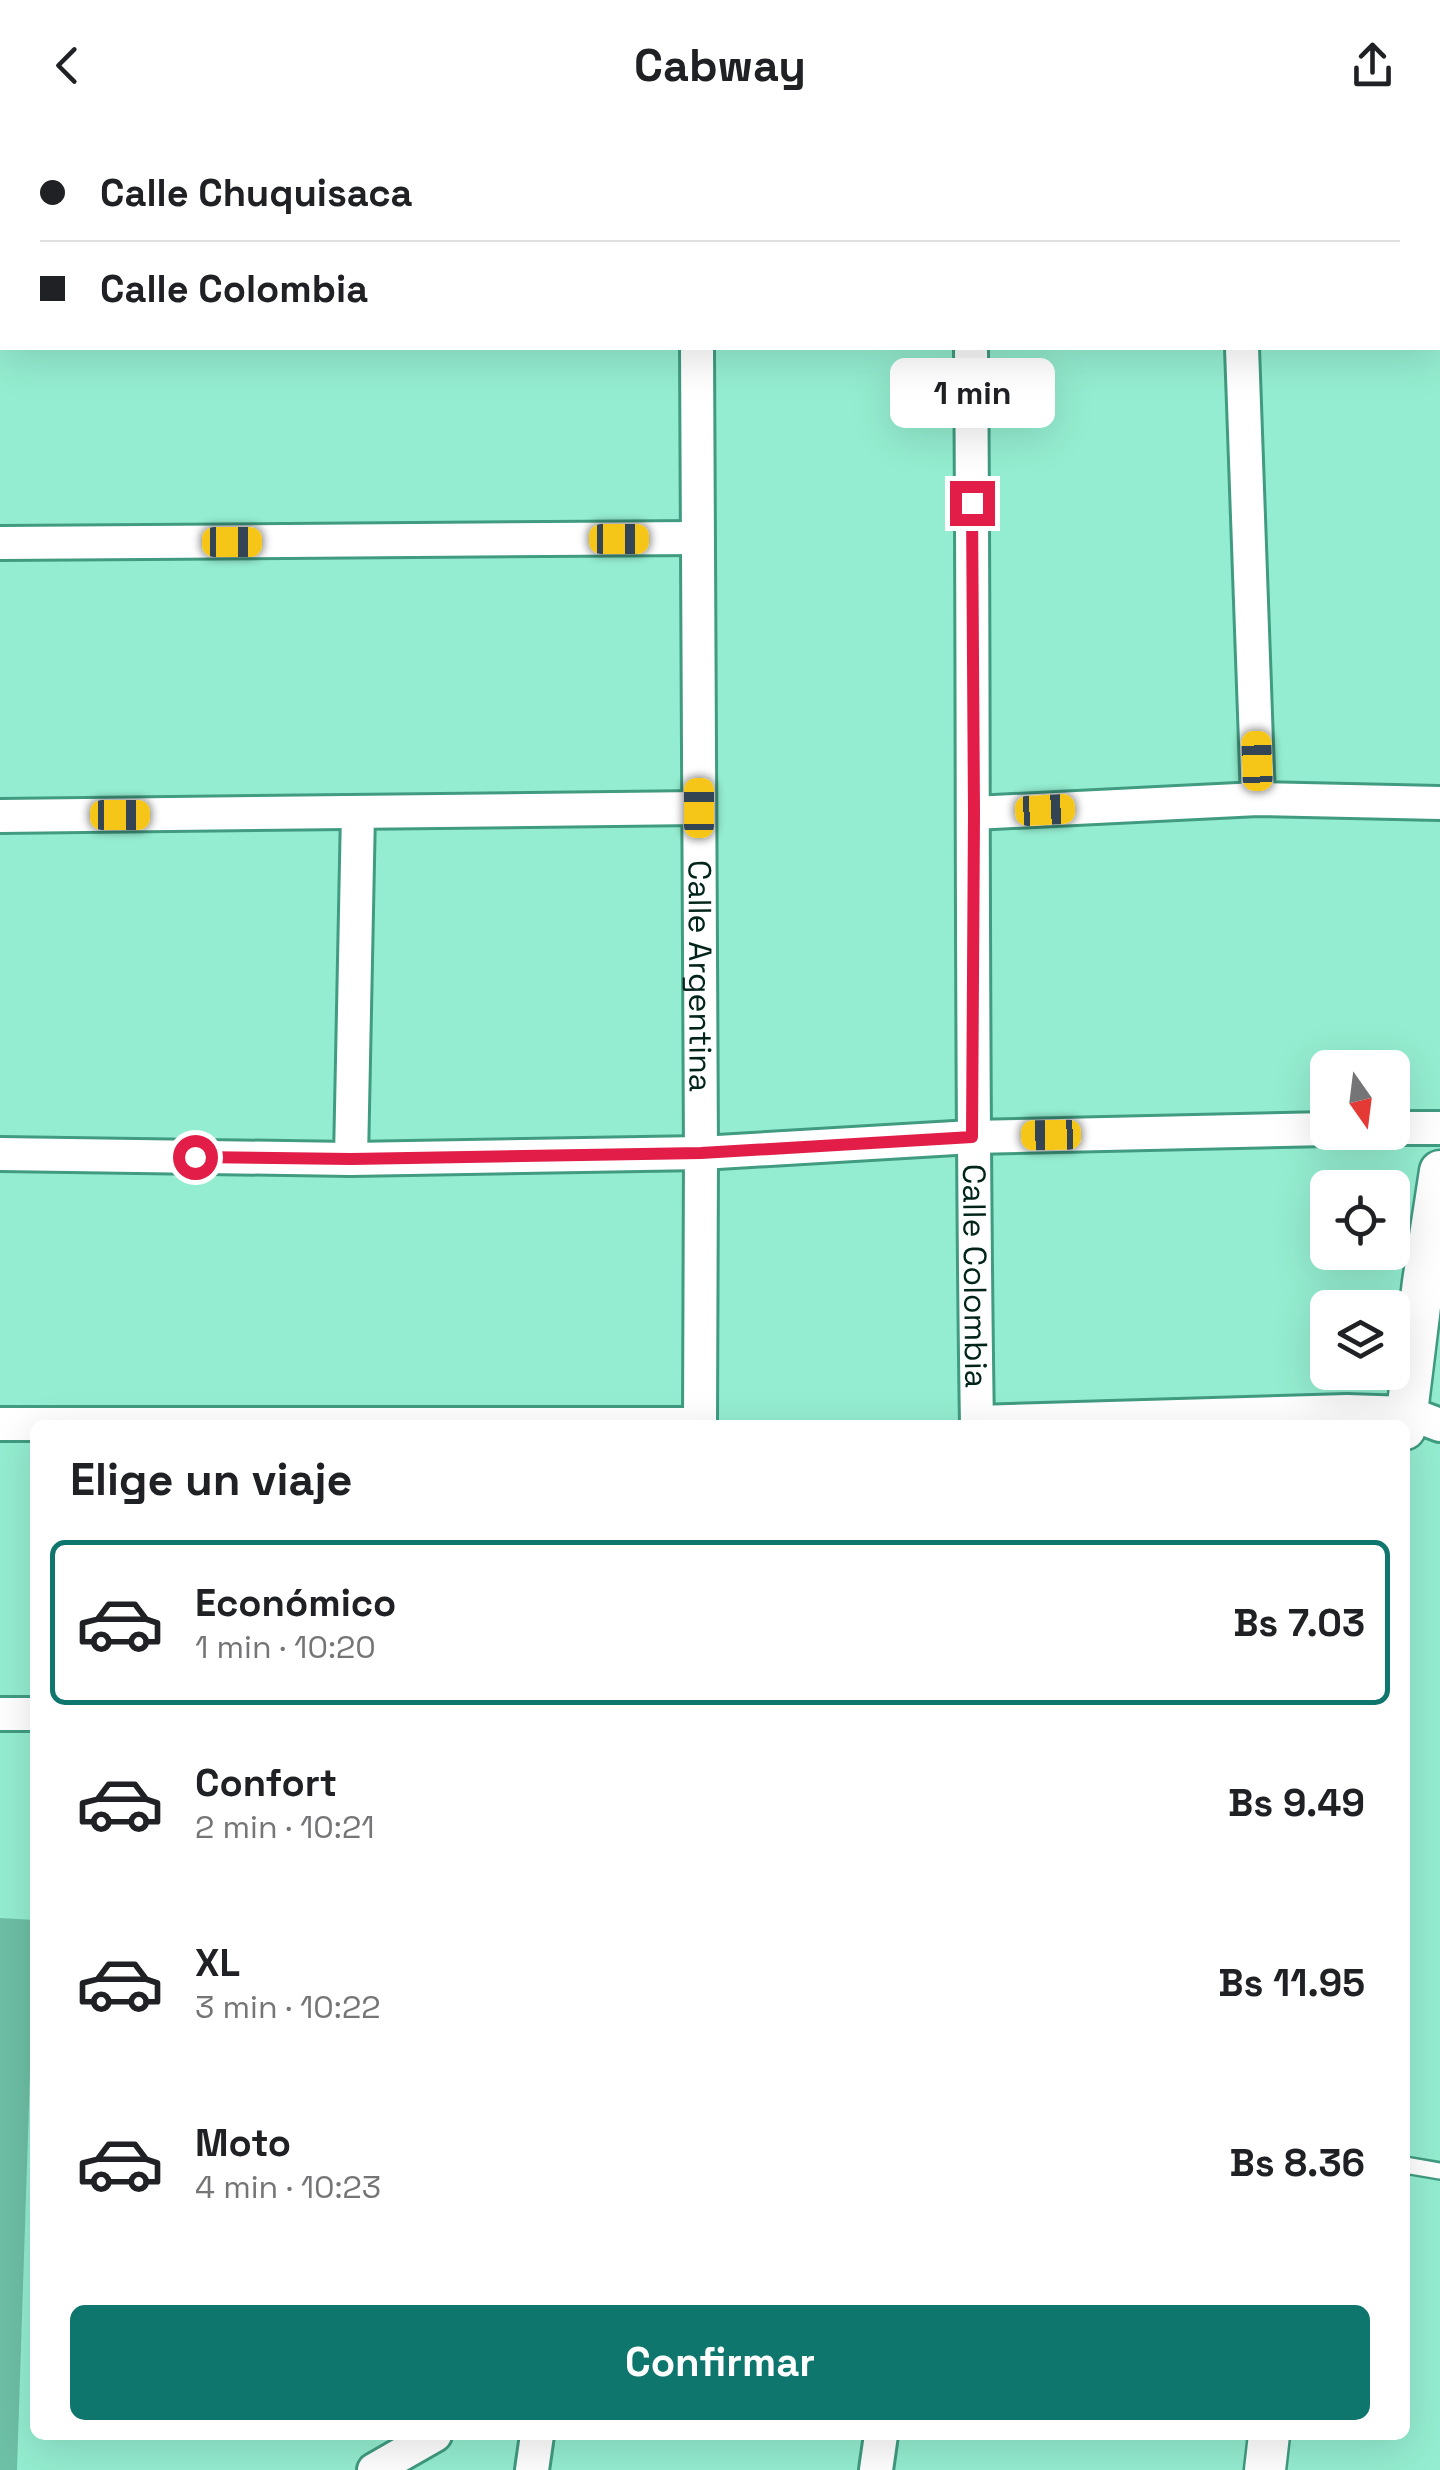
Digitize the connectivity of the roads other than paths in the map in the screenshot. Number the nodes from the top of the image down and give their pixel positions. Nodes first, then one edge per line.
1 (697, 350) edge
2 (971, 350) edge
3 (1242, 350) edge
4 (696, 538) junction
5 (0, 544) edge
6 (1258, 798) junction
7 (1440, 803) edge
8 (699, 808) junction
9 (358, 812) junction
10 (974, 813) junction
11 (0, 816) edge
12 (1410, 1128) edge
13 (1440, 1128) edge
14 (1310, 1129) edge
15 (972, 1137) junction
16 (701, 1153) junction
17 (0, 1154) edge
18 (351, 1159) junction
19 (1440, 1171) edge
20 (1432, 1280) edge
21 (700, 1420) edge
22 (977, 1420) edge
23 (1091, 1420) edge
24 (1405, 1420) edge
25 (1418, 1422) edge
26 (0, 1424) edge
27 (30, 1424) edge
28 (0, 1714) edge
29 (30, 1714) edge
30 (1410, 2166) edge
31 (1440, 2171) edge
32 (426, 2440) edge
33 (535, 2440) edge
34 (880, 2440) edge
35 (1268, 2440) edge
36 (374, 2470) edge
37 (532, 2470) edge
38 (876, 2470) edge
39 (1265, 2470) edge

1 - 4 street, Calle Argentina
2 - 10 street, Calle Colombia
3 - 6 street
4 - 5 street
4 - 8 street, Calle Argentina
6 - 7 street
6 - 10 street
8 - 9 street
8 - 16 street, Calle Argentina
9 - 11 street
9 - 18 street
10 - 15 street, Calle Colombia
12 - 13 street
14 - 15 street
15 - 16 street
15 - 22 street, Calle Colombia
16 - 18 street
16 - 21 street, Calle Argentina
17 - 18 street
19 - 20 street
20 - 25 street
23 - 24 street
26 - 27 street
28 - 29 street
30 - 31 lane
32 - 36 street
33 - 37 street
34 - 38 street
35 - 39 street

